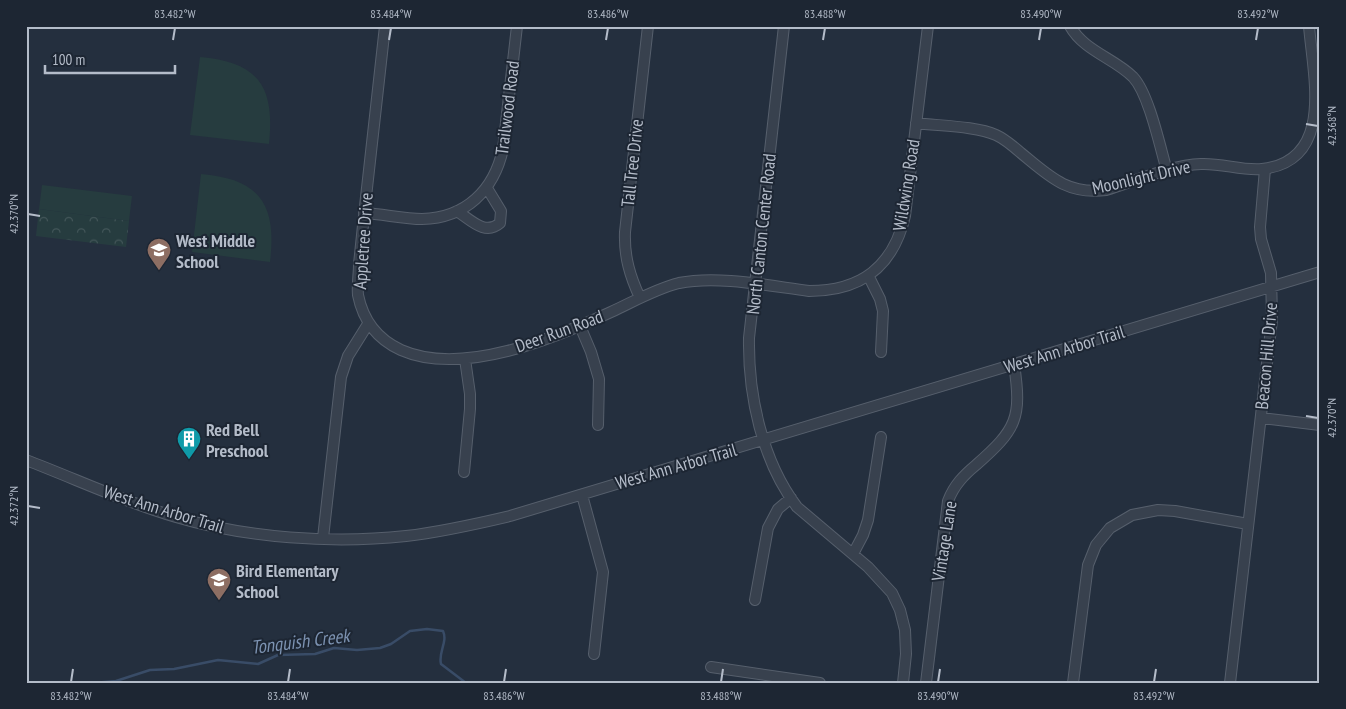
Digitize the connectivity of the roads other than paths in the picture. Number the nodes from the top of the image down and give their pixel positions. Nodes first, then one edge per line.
1 (385, 26) edge
2 (517, 26) edge
3 (648, 26) edge
4 (784, 26) edge
5 (928, 26) edge
6 (1070, 26) edge
7 (1310, 26) edge
8 (916, 123) junction
9 (1265, 169) junction
10 (1167, 171) junction
11 (487, 188) junction
12 (457, 211) junction
13 (364, 213) junction
14 (1320, 272) edge
15 (869, 277) junction
16 (755, 285) junction
17 (1270, 287) junction
18 (640, 298) junction
19 (368, 324) junction
20 (580, 326) junction
21 (882, 352) dead end
22 (465, 359) junction
23 (1014, 364) junction
24 (1260, 418) junction
25 (598, 425) dead end
26 (1320, 425) edge
27 (881, 437) dead end
28 (764, 440) junction
29 (26, 460) edge
30 (464, 472) dead end
31 (582, 494) junction
32 (791, 498) junction
33 (1248, 524) junction
34 (323, 538) junction
35 (853, 554) junction
36 (755, 600) dead end
37 (594, 654) dead end
38 (711, 667) dead end
39 (820, 683) edge
40 (903, 683) edge
41 (926, 683) edge
42 (1072, 683) edge
43 (1230, 683) edge

1 - 13 street, Appletree Drive
2 - 11 street, Trailwood Road
3 - 18 street, Tall Tree Drive
4 - 16 street, North Canton Center Road
5 - 8 street, Wildwing Road
6 - 10 street
7 - 9 street
8 - 10 street, Moonlight Drive
8 - 15 street, Wildwing Road
9 - 10 street, Moonlight Drive
9 - 17 street, Beacon Hill Drive
11 - 12 street, Trailwood Road
11 - 12 street
12 - 13 street, Trailwood Road
13 - 19 street, Appletree Drive
14 - 17 street, West Ann Arbor Trail
15 - 16 street, Wildwing Road
15 - 21 street
16 - 18 street, Deer Run Road
16 - 28 street, North Canton Center Road
17 - 23 street, West Ann Arbor Trail
17 - 24 street, Beacon Hill Drive
18 - 20 street, Deer Run Road
19 - 22 street, Deer Run Road
19 - 34 street
20 - 22 street, Deer Run Road
20 - 25 street
22 - 30 street
23 - 28 street, West Ann Arbor Trail
23 - 41 street, Vintage Lane
24 - 26 street
24 - 33 street, Beacon Hill Drive
27 - 35 street
28 - 31 street, West Ann Arbor Trail
28 - 32 street, North Canton Center Road
29 - 34 street, West Ann Arbor Trail
31 - 34 street, West Ann Arbor Trail
31 - 37 street
32 - 35 street, North Canton Center Road
32 - 36 street
33 - 42 street
33 - 43 street, Beacon Hill Drive
35 - 40 street, North Canton Center Road
38 - 39 street

